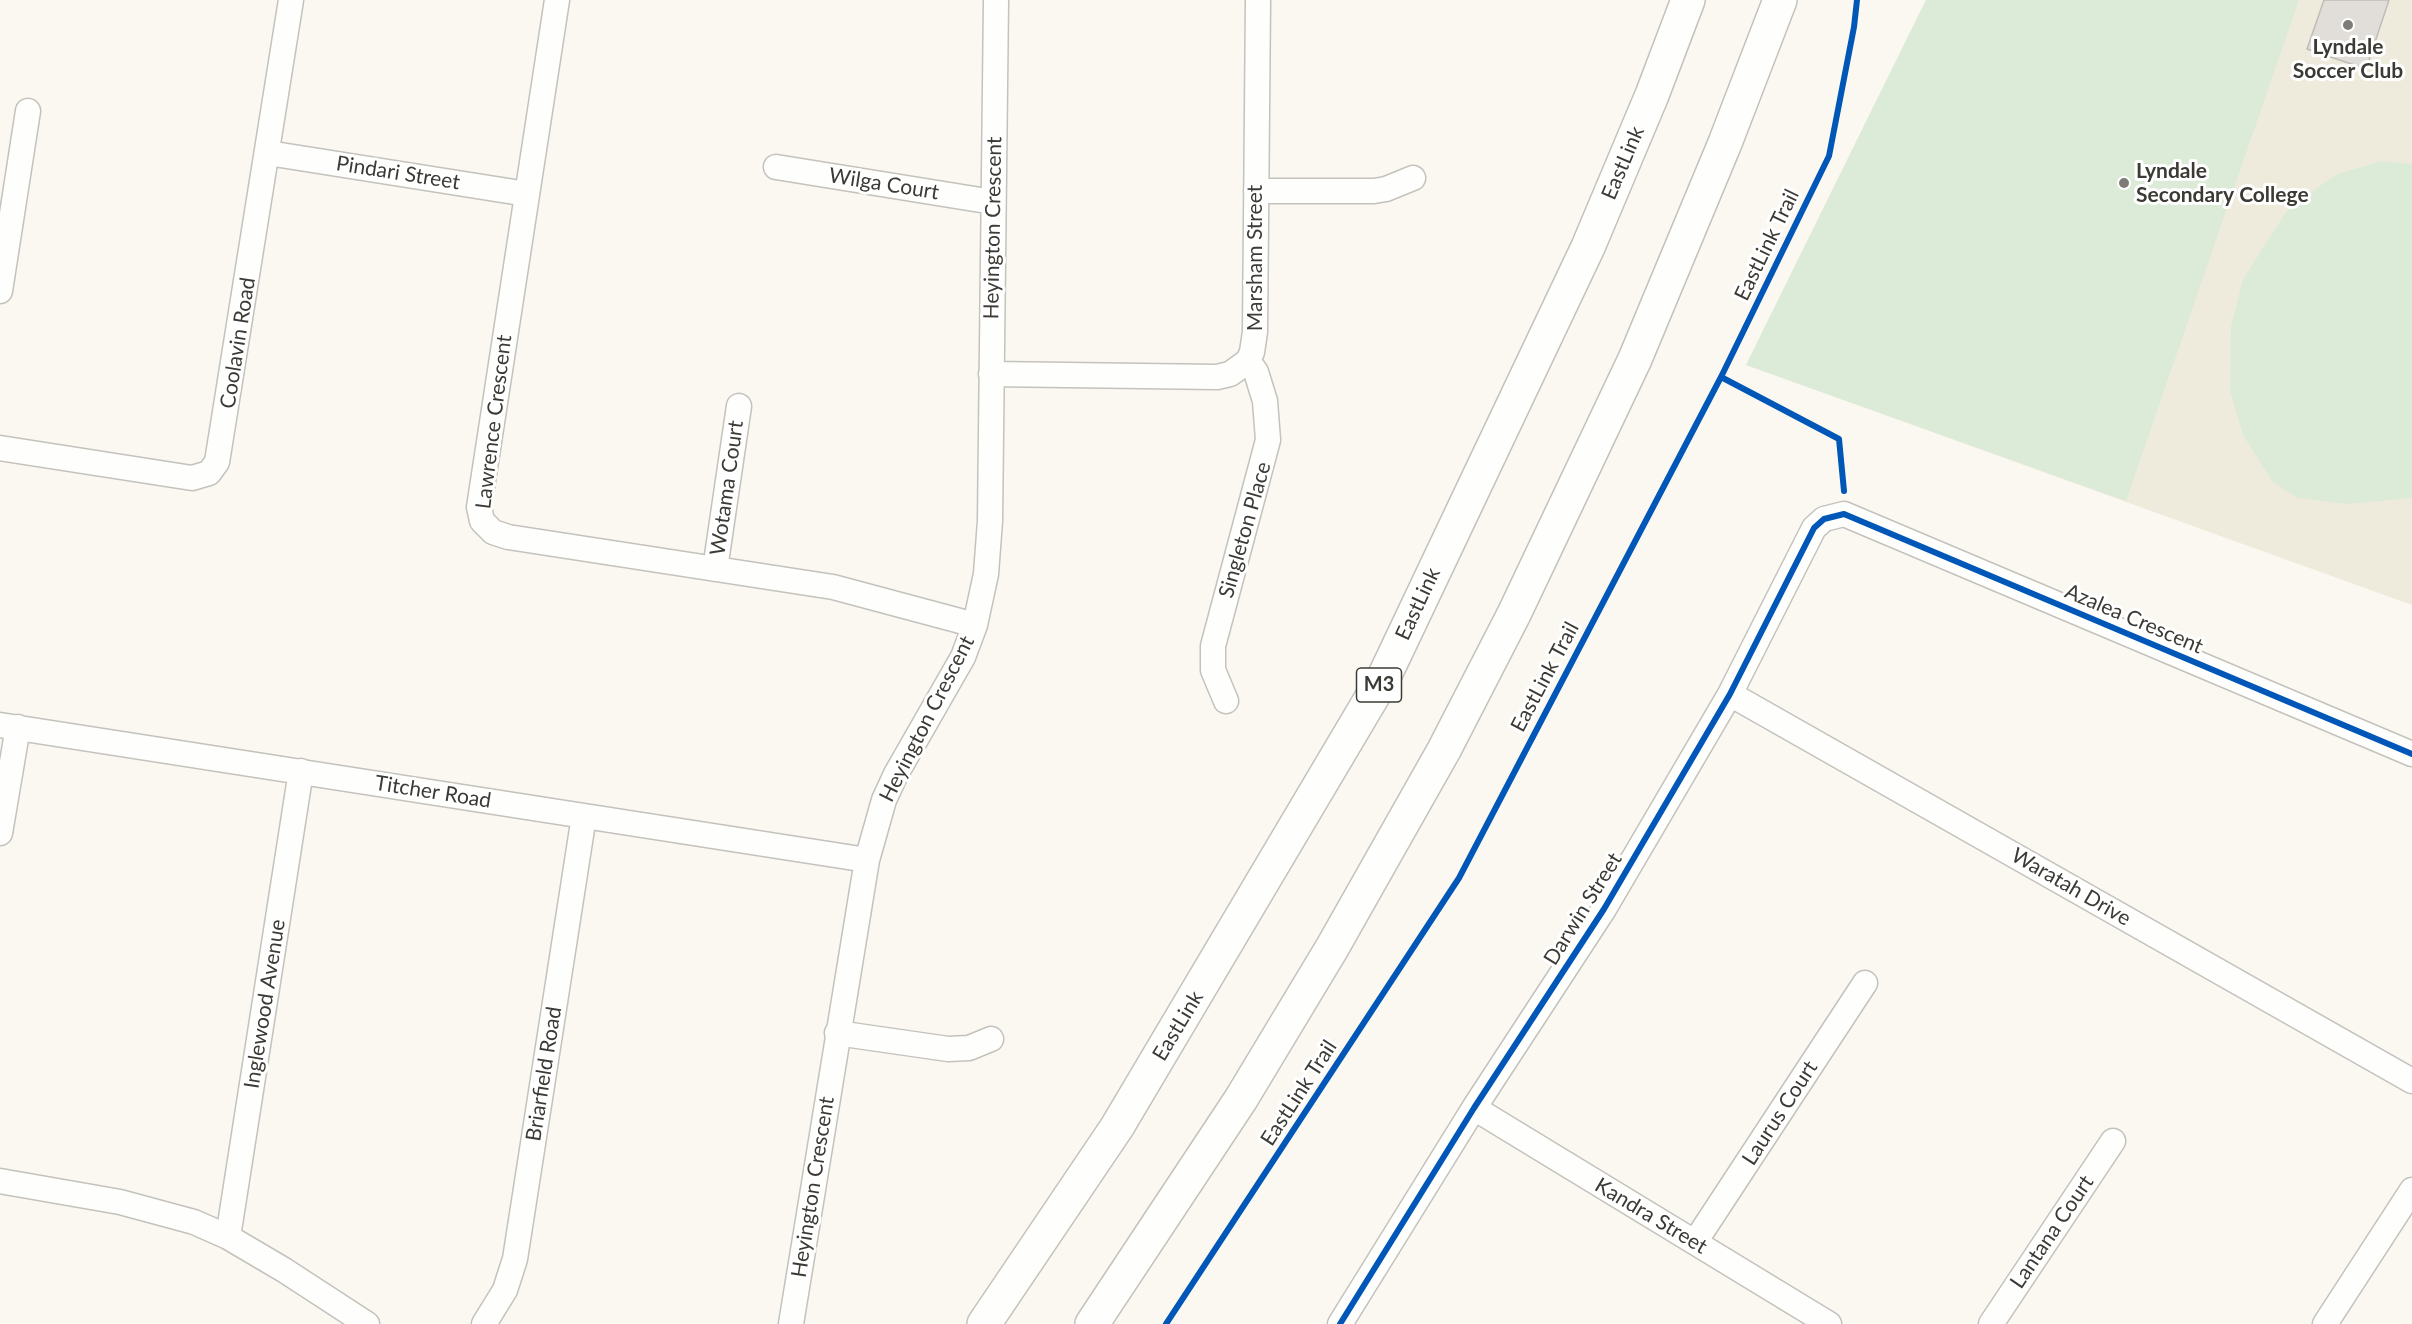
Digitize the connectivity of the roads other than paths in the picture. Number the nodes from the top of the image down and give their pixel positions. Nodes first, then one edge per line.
1 (291, 0) edge
2 (557, 0) edge
3 (996, 0) edge
4 (1258, 0) edge
5 (1688, 0) edge
6 (1780, 0) edge
7 (28, 111) dead end
8 (268, 153) junction
9 (776, 167) dead end
10 (1413, 178) dead end
11 (1256, 191) junction
12 (527, 194) junction
13 (993, 202) junction
14 (0, 291) edge
15 (1248, 361) junction
16 (991, 374) junction
17 (739, 406) dead end
18 (0, 448) edge
19 (1844, 514) joint
20 (715, 569) junction
21 (975, 625) junction
22 (1730, 694) junction
23 (1226, 700) dead end
24 (9, 726) edge
25 (2412, 754) edge
26 (301, 771) junction
27 (584, 816) junction
28 (0, 833) edge
29 (867, 860) junction
30 (1864, 983) dead end
31 (837, 1033) junction
32 (991, 1039) dead end
33 (2412, 1081) edge
34 (1473, 1108) junction
35 (2113, 1141) dead end
36 (0, 1181) edge
37 (2412, 1190) edge
38 (228, 1237) junction
39 (1695, 1242) junction
40 (367, 1324) edge
41 (484, 1324) edge
42 (791, 1324) edge
43 (984, 1324) edge
44 (1092, 1324) edge
45 (1341, 1324) edge
46 (1829, 1324) edge
47 (1991, 1324) edge
48 (2325, 1324) edge

1 - 8 street, Coolavin Road
2 - 12 street, Lawrence Crescent
3 - 13 street, Heyington Crescent
4 - 11 street, Marsham Street
5 - 43 highway, EastLink / M3
6 - 44 highway
7 - 14 street
8 - 12 street, Pindari Street
8 - 18 street, Coolavin Road
9 - 13 street, Wilga Court
10 - 11 street
11 - 15 street, Marsham Street
12 - 20 street, Lawrence Crescent
13 - 16 street, Heyington Crescent
15 - 16 street, Marsham Street
15 - 23 street, Singleton Place
16 - 21 street, Heyington Crescent
17 - 20 street, Wotama Court
19 - 22 street, Darwin Street
19 - 25 street, Azalea Crescent
20 - 21 street, Lawrence Crescent
21 - 29 street, Heyington Crescent
22 - 33 street, Waratah Drive
22 - 34 street, Darwin Street
24 - 26 street, Titcher Road
24 - 28 street
26 - 27 street, Titcher Road
26 - 38 street, Inglewood Avenue
27 - 29 street, Titcher Road
27 - 41 street, Briarfield Road
29 - 31 street, Heyington Crescent
30 - 39 street, Laurus Court
31 - 32 street
31 - 42 street, Heyington Crescent
34 - 39 street, Kandra Street
34 - 45 street, Darwin Street
35 - 47 street, Lantana Court
36 - 38 street
37 - 48 street
38 - 40 street
39 - 46 street, Kandra Street

